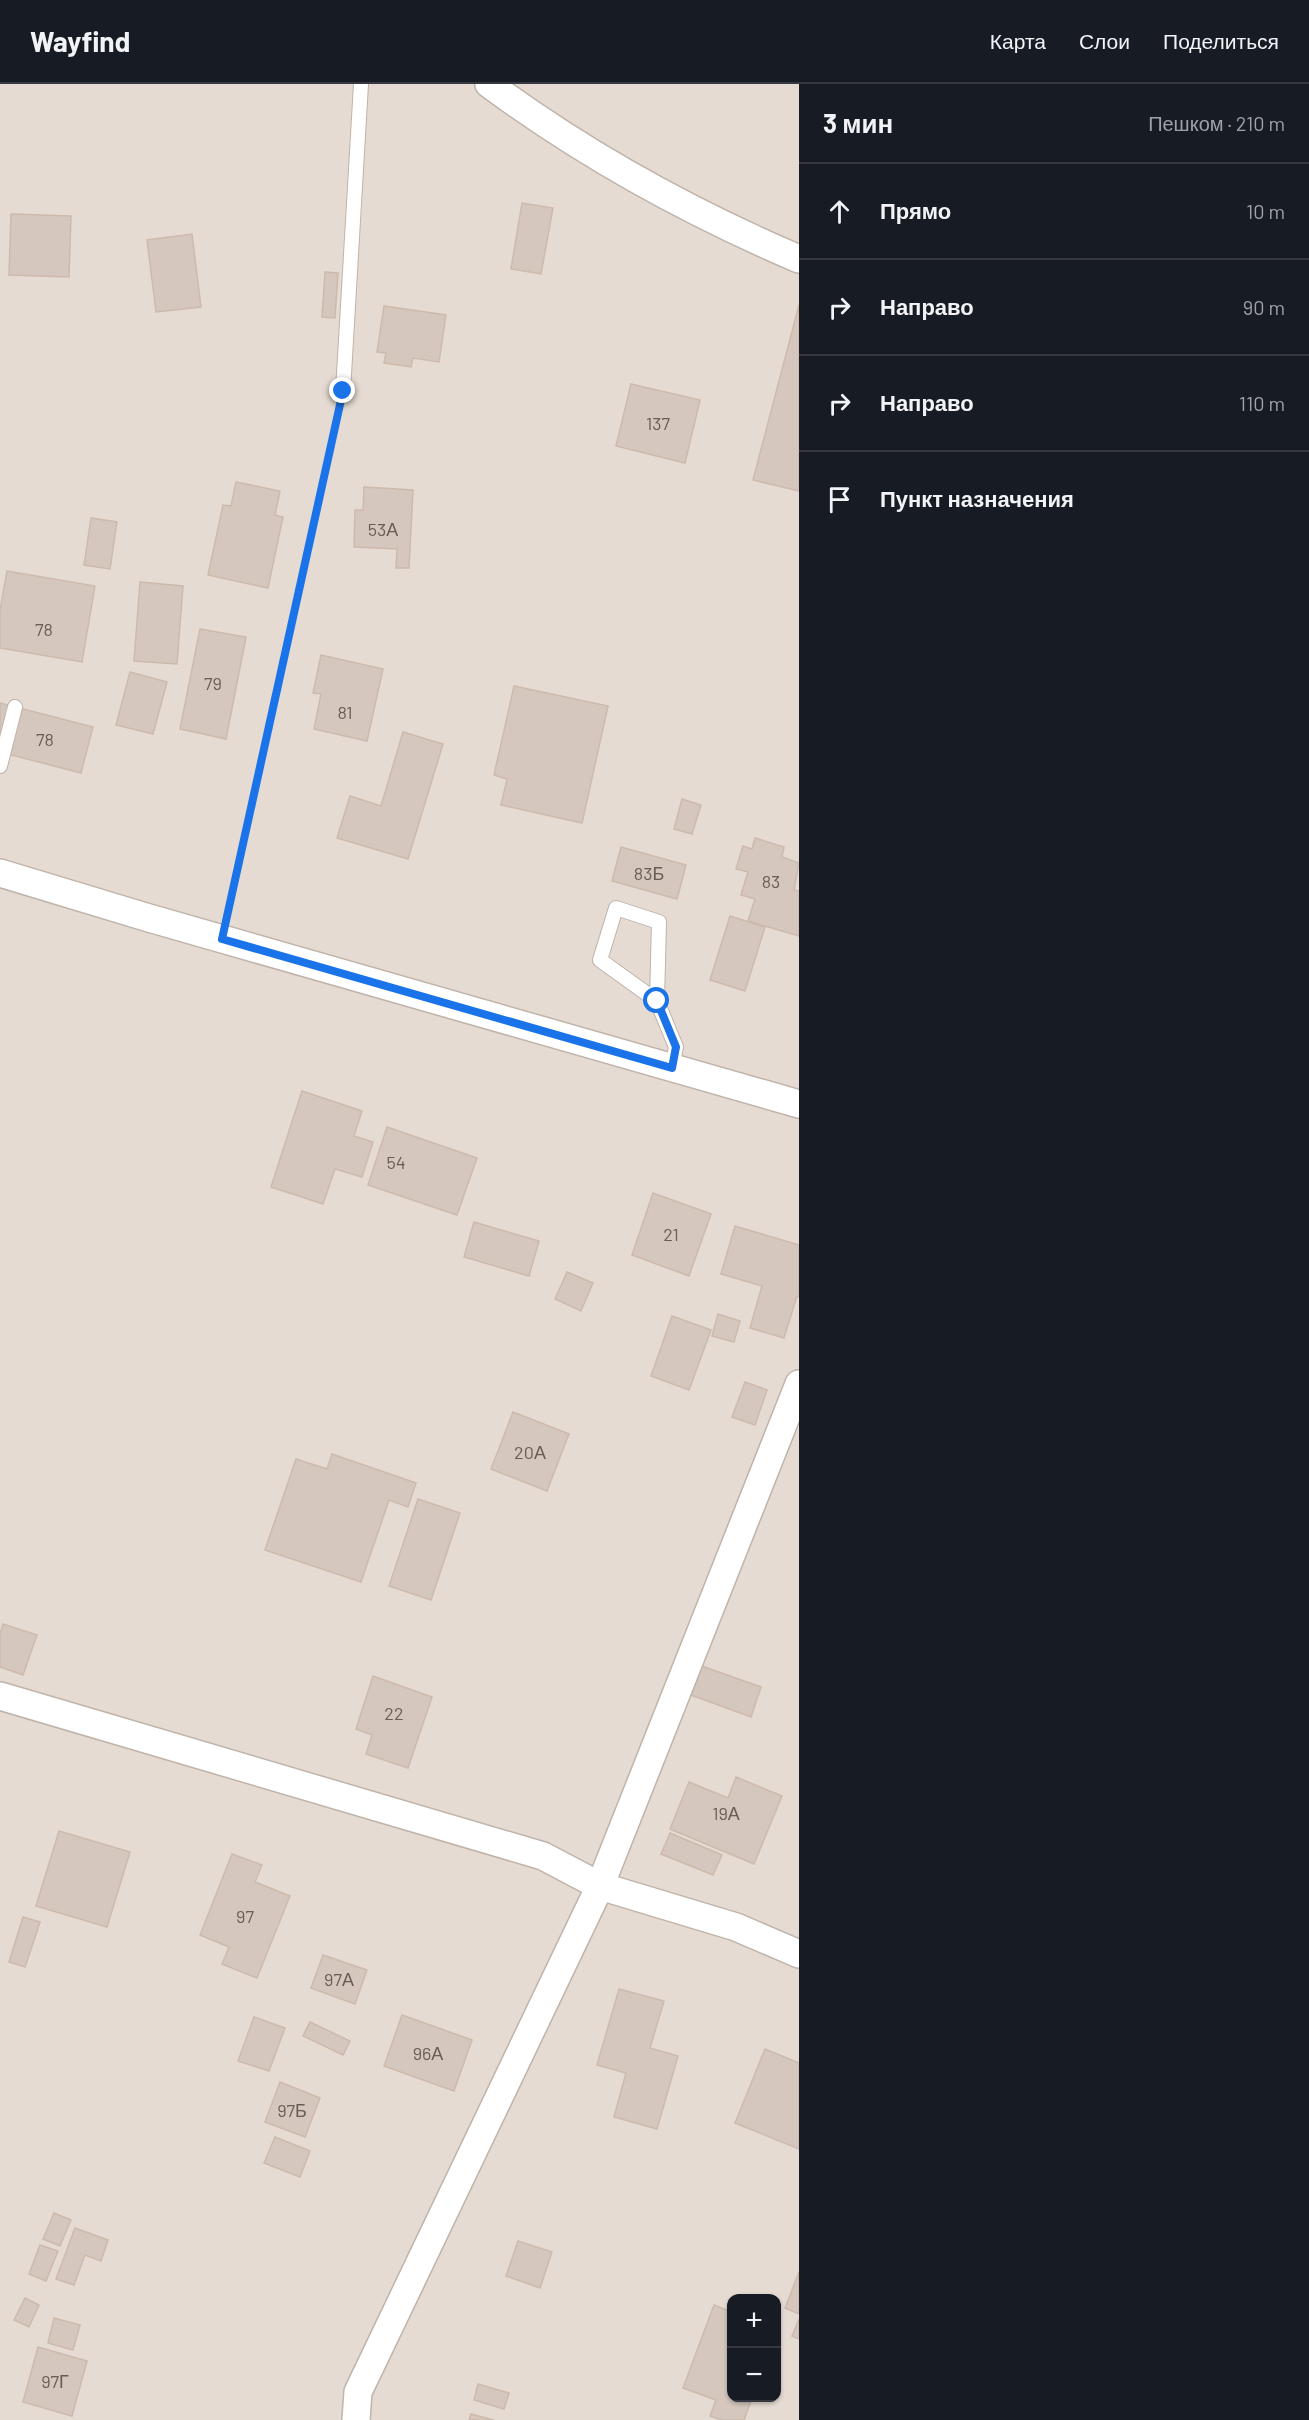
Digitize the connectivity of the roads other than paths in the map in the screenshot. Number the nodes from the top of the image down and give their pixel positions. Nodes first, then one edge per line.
1 (361, 84) edge
2 (489, 84) edge
3 (799, 258) edge
4 (343, 391) road end
5 (15, 707) dead end
6 (0, 766) edge
7 (0, 873) edge
8 (657, 1001) junction
9 (672, 1068) junction
10 (799, 1104) edge
11 (799, 1384) edge
12 (0, 1696) edge
13 (600, 1886) junction
14 (799, 1954) edge
15 (356, 2420) edge

1 - 4 lane
2 - 3 street
5 - 6 lane
7 - 9 street
8 - 8 lane
8 - 9 lane
9 - 10 street
11 - 13 street
12 - 13 street
13 - 14 street
13 - 15 street

